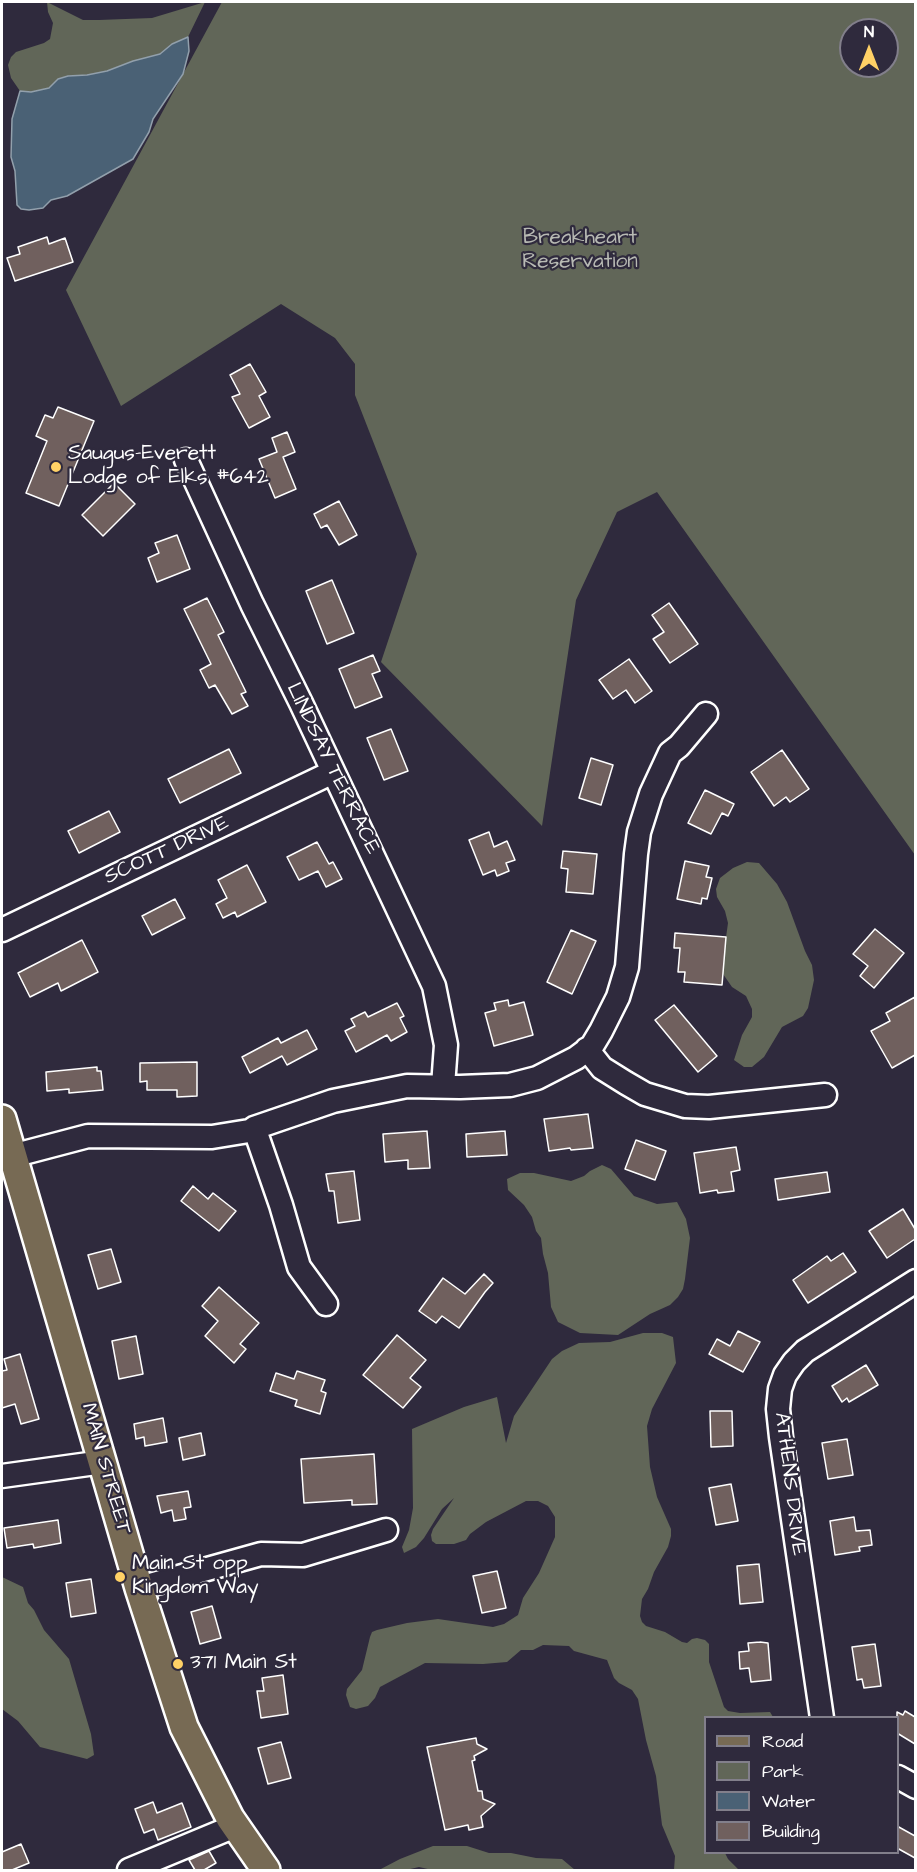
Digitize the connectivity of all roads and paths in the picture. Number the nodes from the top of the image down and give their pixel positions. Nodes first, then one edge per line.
1 (186, 460) dead end
2 (706, 714) dead end
3 (333, 772) junction
4 (2, 930) edge
5 (587, 1049) junction
6 (443, 1086) junction
7 (825, 1095) dead end
8 (2, 1119) edge
9 (255, 1130) junction
10 (12, 1156) junction
11 (915, 1281) edge
12 (326, 1304) dead end
13 (103, 1462) junction
14 (2, 1476) edge
15 (386, 1530) dead end
16 (139, 1588) junction
17 (822, 1716) edge
18 (899, 1778) edge
19 (915, 1787) edge
20 (235, 1826) junction
21 (129, 1870) edge
22 (266, 1870) edge

1 - 3 street, LINDSAY TERRACE
2 - 5 street
3 - 4 street, SCOTT DRIVE
3 - 6 street, LINDSAY TERRACE
5 - 6 street
5 - 7 street
6 - 9 street
8 - 10 main road, MAIN STREET
9 - 10 street
9 - 12 street
10 - 13 main road, MAIN STREET
11 - 17 street, ATHENS DRIVE
13 - 14 street
13 - 16 main road, MAIN STREET
15 - 16 street
16 - 20 main road, MAIN STREET
18 - 19 street
20 - 21 street
20 - 22 main road, MAIN STREET

